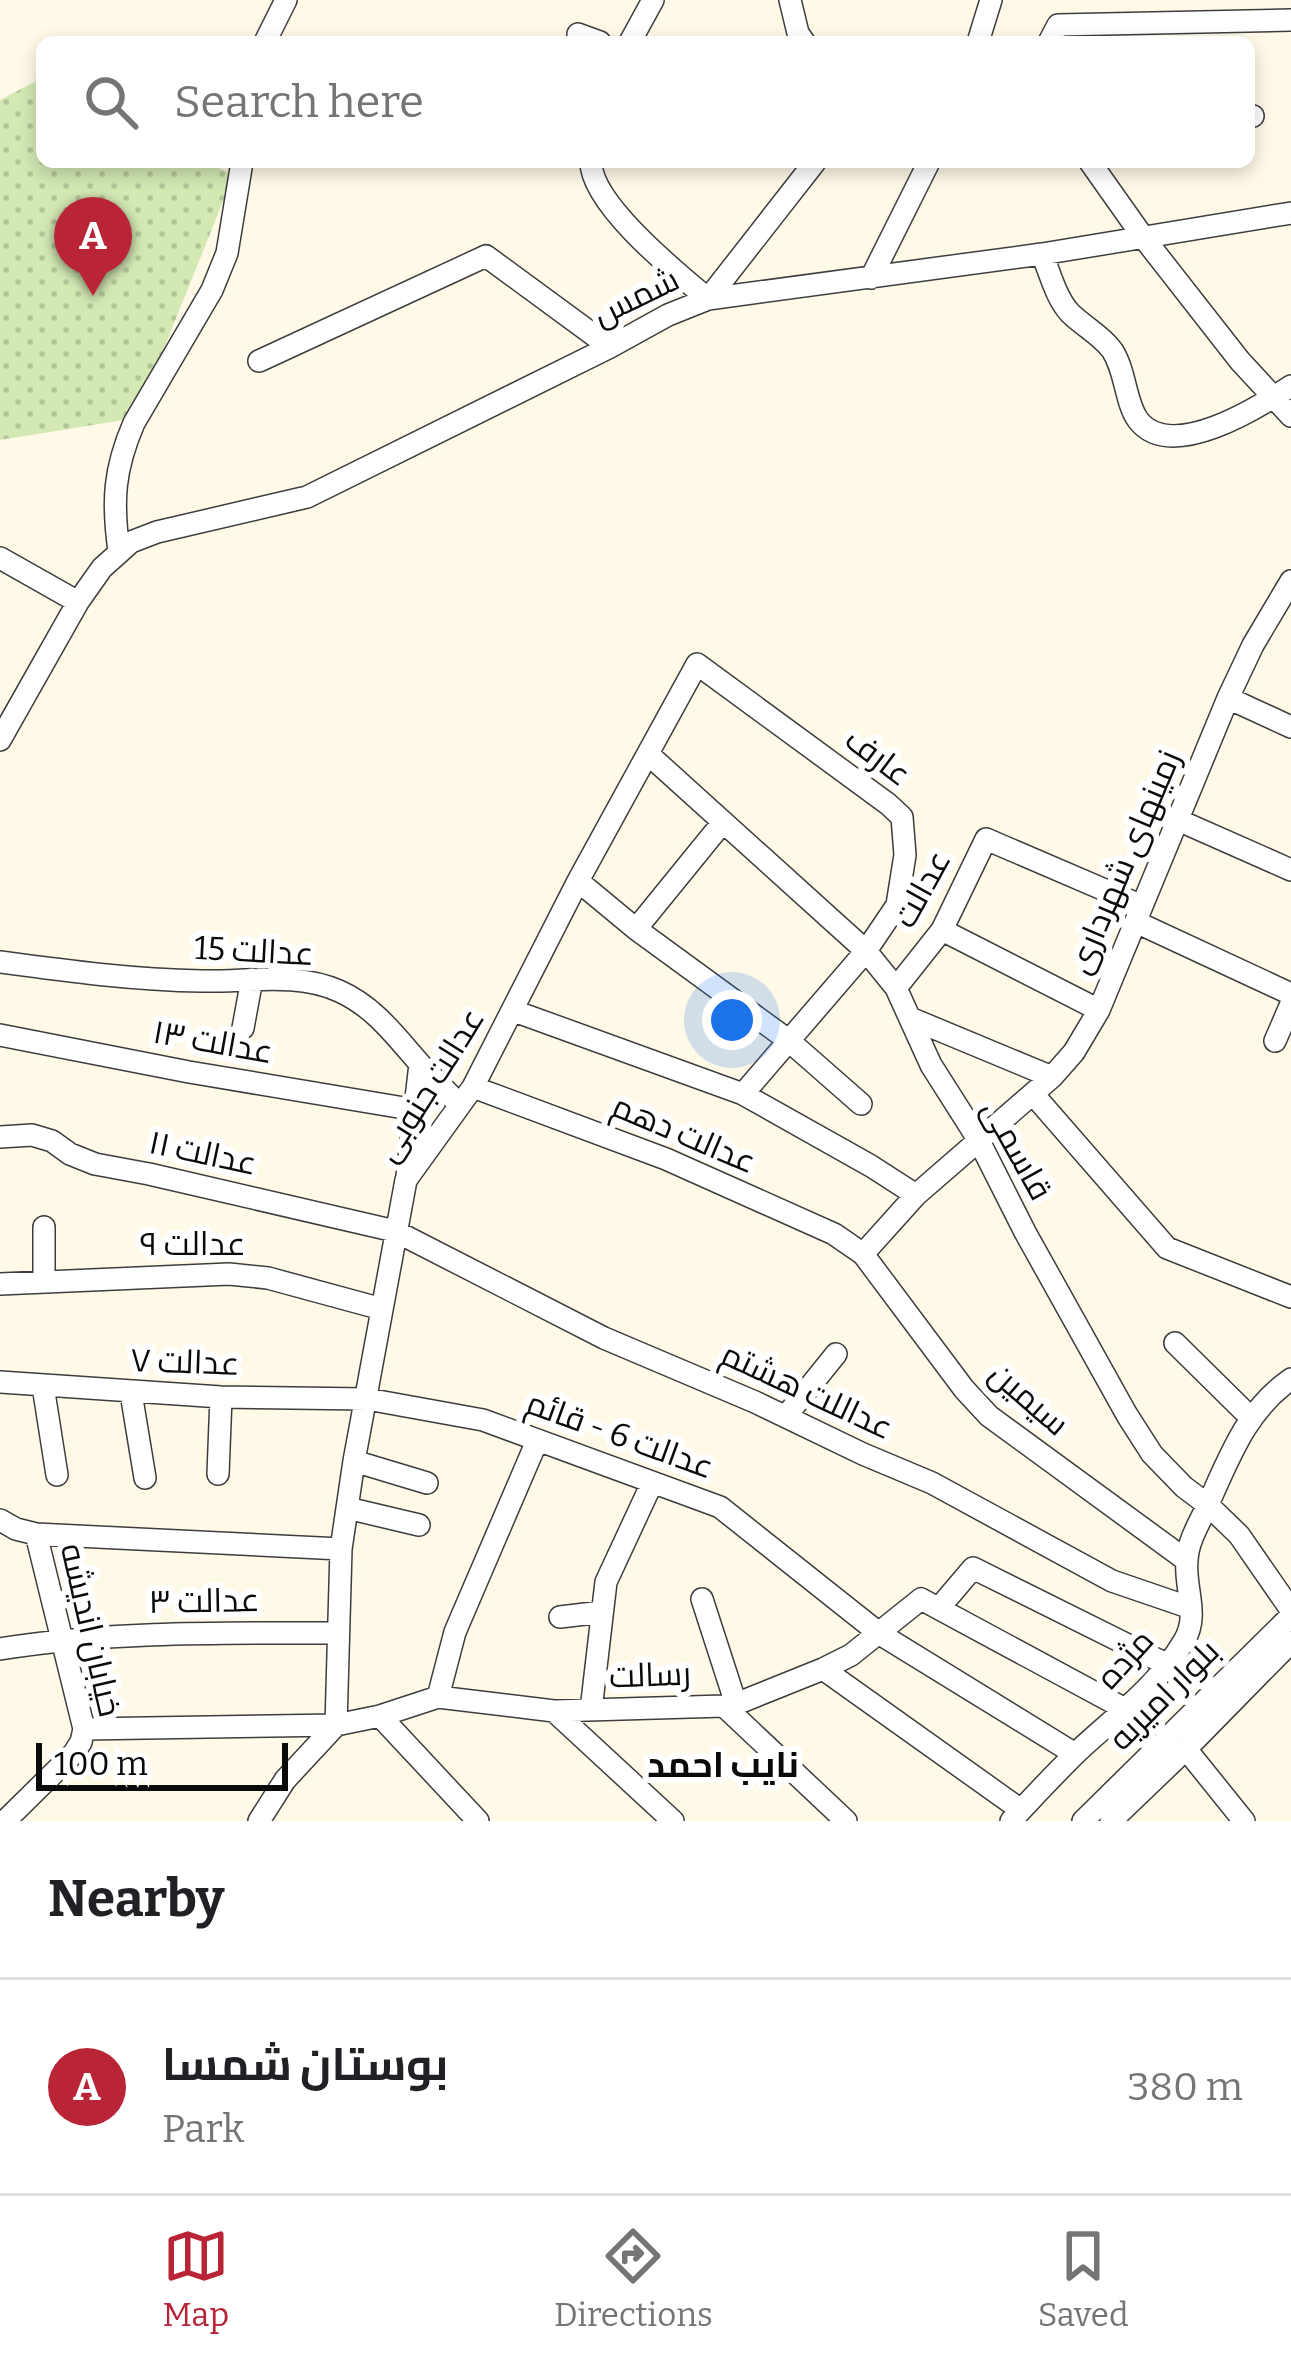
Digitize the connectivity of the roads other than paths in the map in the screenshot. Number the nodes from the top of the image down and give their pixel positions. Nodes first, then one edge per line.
1 (286, 0) edge
2 (790, 0) edge
3 (991, 0) edge
4 (648, 2) edge
5 (1291, 20) edge
6 (578, 34) dead end
7 (268, 36) edge
8 (584, 36) edge
9 (633, 36) edge
10 (802, 36) edge
11 (980, 36) edge
12 (1052, 36) edge
13 (241, 168) edge
14 (592, 168) edge
15 (810, 168) edge
16 (926, 168) edge
17 (1094, 168) edge
18 (1291, 213) edge
19 (1143, 237) junction
20 (1042, 254) junction
21 (871, 278) junction
22 (708, 299) junction
23 (610, 347) junction
24 (259, 361) dead end
25 (1282, 391) edge
26 (1291, 416) edge
27 (118, 550) junction
28 (0, 558) edge
29 (1289, 589) edge
30 (78, 602) junction
31 (697, 664) joint
32 (1228, 698) junction
33 (1291, 728) edge
34 (0, 740) edge
35 (648, 754) junction
36 (1178, 820) junction
37 (723, 822) junction
38 (1291, 870) edge
39 (578, 881) junction
40 (1139, 914) junction
41 (636, 929) junction
42 (942, 930) junction
43 (866, 951) junction
44 (0, 962) edge
45 (252, 979) junction
46 (896, 988) junction
47 (1291, 994) edge
48 (1291, 1004) edge
49 (1099, 1010) junction
50 (514, 1011) junction
51 (910, 1018) junction
52 (243, 1028) dead end
53 (0, 1035) edge
54 (788, 1040) junction
55 (1274, 1041) dead end
56 (420, 1064) junction
57 (1052, 1077) junction
58 (742, 1094) junction
59 (1033, 1094) junction
60 (466, 1096) junction
61 (861, 1104) dead end
62 (416, 1110) junction
63 (0, 1137) edge
64 (978, 1139) junction
65 (406, 1180) junction
66 (916, 1195) junction
67 (44, 1227) dead end
68 (395, 1231) junction
69 (863, 1254) junction
70 (44, 1282) junction
71 (0, 1283) edge
72 (1291, 1297) edge
73 (382, 1309) junction
74 (1174, 1343) dead end
75 (836, 1354) dead end
76 (0, 1382) edge
77 (43, 1386) junction
78 (1287, 1388) edge
79 (131, 1393) junction
80 (221, 1397) junction
81 (367, 1400) junction
82 (786, 1416) junction
83 (1250, 1418) junction
84 (537, 1441) junction
85 (354, 1461) junction
86 (218, 1474) dead end
87 (57, 1475) dead end
88 (146, 1478) dead end
89 (427, 1483) dead end
90 (652, 1483) junction
91 (1208, 1504) junction
92 (346, 1508) junction
93 (0, 1520) edge
94 (419, 1525) dead end
95 (36, 1534) junction
96 (341, 1549) junction
97 (1186, 1561) junction
98 (702, 1599) dead end
99 (939, 1607) junction
100 (1192, 1608) junction
101 (602, 1612) junction
102 (1291, 1613) edge
103 (560, 1617) dead end
104 (338, 1633) junction
105 (880, 1634) junction
106 (61, 1639) junction
107 (1291, 1642) edge
108 (0, 1649) edge
109 (1168, 1665) junction
110 (824, 1669) junction
111 (438, 1697) junction
112 (730, 1705) junction
113 (1125, 1709) junction
114 (591, 1710) junction
115 (554, 1711) junction
116 (380, 1716) junction
117 (336, 1725) junction
118 (84, 1729) junction
119 (1186, 1749) junction
120 (1075, 1754) junction
121 (1016, 1815) edge
122 (1242, 1820) edge
123 (5, 1821) edge
124 (259, 1821) edge
125 (478, 1821) edge
126 (673, 1821) edge
127 (847, 1821) edge
128 (1083, 1821) edge
129 (1111, 1821) edge

1 - 7 street
2 - 10 street
3 - 11 street
4 - 9 street
5 - 12 street
6 - 8 street
13 - 27 street
14 - 22 street
15 - 22 street
16 - 21 street
17 - 19 street
18 - 19 street, شمس
19 - 20 street, شمس
19 - 25 street
20 - 21 street, شمس
20 - 25 street
21 - 22 street, شمس
22 - 23 street, شمس
23 - 24 street
23 - 27 street, شمس
25 - 26 street
27 - 30 street
28 - 30 street
29 - 32 street, زمینهای شهرداری
30 - 34 street
31 - 35 street, عدالت جنوبی
31 - 43 street, عارف
32 - 33 street
32 - 36 street, زمینهای شهرداری
35 - 37 street, قاسمی
35 - 39 street, عدالت جنوبی
36 - 38 street
36 - 40 street, زمینهای شهرداری
37 - 41 street
37 - 43 street, قاسمی
39 - 41 street
39 - 50 street, عدالت جنوبی
40 - 42 street, عدالت
40 - 47 street
40 - 49 street, زمینهای شهرداری
41 - 54 street
42 - 46 street, عدالت
42 - 49 street
43 - 46 street, قاسمی
43 - 54 street
44 - 45 street, عدالت 15
45 - 52 street
45 - 56 street, عدالت 15
46 - 51 street, قاسمی
48 - 55 street
49 - 57 street, زمینهای شهرداری
50 - 58 street
50 - 60 street, عدالت جنوبی
51 - 57 street
51 - 64 street, قاسمی
53 - 62 street, عدالت ۱۳
54 - 58 street
54 - 61 street
56 - 60 street, عدالت 15
56 - 62 street
57 - 59 street, زمینهای شهرداری
58 - 66 street
59 - 64 street, زمینهای شهرداری
59 - 72 street
60 - 65 street, عدالت جنوبی
60 - 69 street, عدالت دهم
62 - 65 street
63 - 68 street, عدالت ۱۱
64 - 66 street, زمینهای شهرداری
64 - 91 street, قاسمی
65 - 68 street, عدالت جنوبی
66 - 69 street, زمینهای شهرداری
67 - 70 street
68 - 73 street, عدالت جنوبی
68 - 82 street, عداللت هشتم
69 - 97 street, سیمین
70 - 71 street, عدالت ۹
70 - 73 street, عدالت ۹
73 - 81 street, عدالت جنوبی
74 - 83 street
75 - 82 street
76 - 77 street, عدالت ۷
77 - 79 street, عدالت ۷
77 - 87 street
78 - 83 street, مژده
79 - 80 street, عدالت ۷
79 - 88 street
80 - 81 street, عدالت ۷
80 - 86 street
81 - 84 street, عدالت 6 - قائم
81 - 85 street, عدالت جنوبی
82 - 100 street, عداللت هشتم
83 - 91 street, مژده
84 - 90 street, عدالت 6 - قائم
84 - 111 street
85 - 89 street
85 - 92 street, عدالت جنوبی
90 - 101 street
90 - 105 street, عدالت 6 - قائم
91 - 97 street, مژده
91 - 102 street, قاسمی
92 - 94 street
92 - 96 street, عدالت جنوبی
93 - 95 street, خیابان اندیشه
95 - 96 street
95 - 106 street, خیابان اندیشه
96 - 104 street, عدالت جنوبی
97 - 100 street, مژده
98 - 112 street
99 - 105 street, رسالت
99 - 109 street
99 - 113 street
100 - 109 street, مژده
101 - 103 street
101 - 114 street
102 - 128 street, بلوار امیریه
104 - 106 street, عدالت ۳
104 - 117 street, عدالت جنوبی
105 - 110 street, رسالت
105 - 120 street, عدالت 6 - قائم
106 - 108 street, عدالت ۳
106 - 118 street, خیابان اندیشه
107 - 119 street, بلوار امیریه
109 - 113 street, مژده
110 - 112 street, رسالت
110 - 121 street
111 - 115 street, رسالت
111 - 116 street, رسالت
112 - 114 street, رسالت
112 - 127 street
113 - 120 street, مژده
114 - 115 street, رسالت
115 - 126 street
116 - 117 street, رسالت
116 - 125 street
117 - 118 street, رسالت
117 - 124 street
118 - 123 street, خیابان اندیشه
119 - 122 street
119 - 129 street, بلوار امیریه
120 - 121 street, مژده

